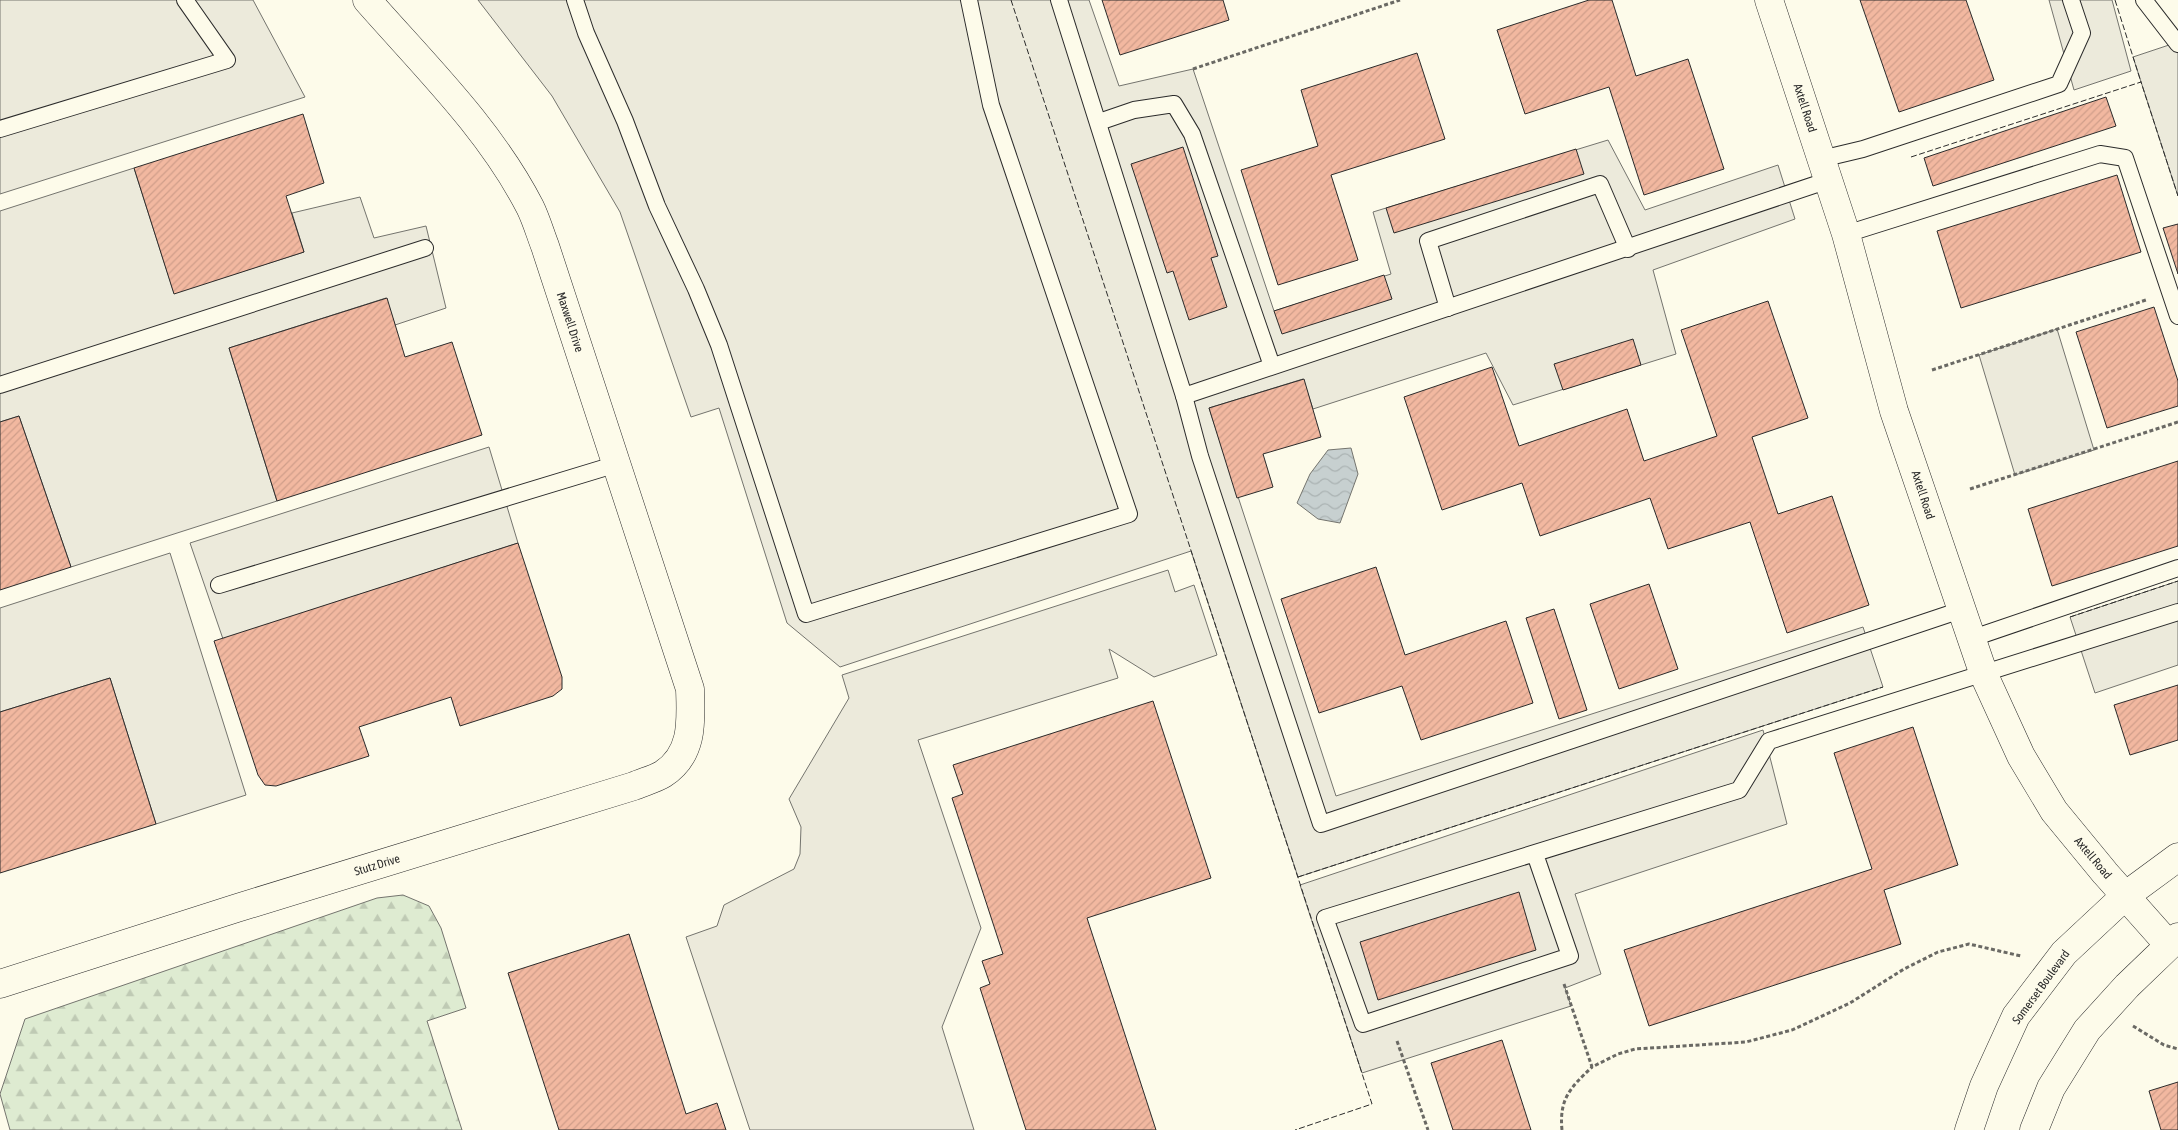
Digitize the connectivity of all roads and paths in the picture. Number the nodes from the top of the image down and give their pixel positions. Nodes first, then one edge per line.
1 (185, 0) edge
2 (367, 0) edge
3 (576, 0) edge
4 (969, 0) edge
5 (1059, 0) edge
6 (1400, 0) edge
7 (1769, 0) edge
8 (2071, 0) edge
9 (2144, 0) edge
10 (2178, 44) edge
11 (1193, 69) dead end
12 (1098, 122) junction
13 (0, 129) edge
14 (1825, 169) junction
15 (1846, 234) junction
16 (425, 248) dead end
17 (1628, 249) junction
18 (2170, 292) junction
19 (1448, 308) junction
20 (2178, 316) edge
21 (1272, 366) junction
22 (1932, 370) dead end
23 (0, 385) edge
24 (1184, 396) junction
25 (2178, 422) edge
26 (617, 464) junction
27 (1970, 489) dead end
28 (2178, 568) edge
29 (219, 585) dead end
30 (1961, 610) junction
31 (2178, 612) edge
32 (1970, 639) junction
33 (1984, 675) junction
34 (690, 689) joint
35 (1535, 854) junction
36 (2178, 856) edge
37 (2125, 896) junction
38 (2173, 940) edge
39 (2025, 957) dead end
40 (1556, 960) junction
41 (0, 984) edge
42 (1388, 1015) junction
43 (2133, 1026) dead end
44 (2178, 1049) edge
45 (1592, 1067) junction
46 (1428, 1130) edge
47 (1562, 1130) edge
48 (1969, 1130) edge
49 (2034, 1130) edge

1 - 13 lane
2 - 26 street, Maxwell Drive
3 - 4 lane
5 - 12 lane
6 - 11 path
7 - 14 street, Axtell Road
8 - 14 lane
9 - 10 lane
12 - 21 lane
12 - 24 lane
14 - 15 street, Axtell Road
14 - 17 lane
15 - 18 lane
15 - 30 street, Axtell Road
16 - 23 lane
17 - 19 lane
17 - 19 lane
18 - 20 lane
18 - 22 path
19 - 21 lane
21 - 24 lane
24 - 30 lane
25 - 27 path
26 - 29 lane
26 - 34 street, Maxwell Drive
28 - 32 lane
30 - 32 street, Axtell Road
31 - 33 lane
32 - 33 street, Axtell Road
33 - 35 lane
33 - 37 street, Axtell Road
34 - 41 street, Stutz Drive
35 - 40 lane
35 - 42 lane
36 - 37 street, Somerset Boulevard
37 - 38 street, Axtell Road
37 - 48 street, Somerset Boulevard
38 - 49 street
39 - 45 path
40 - 42 lane
40 - 45 path
42 - 46 path
43 - 44 path
45 - 47 path

